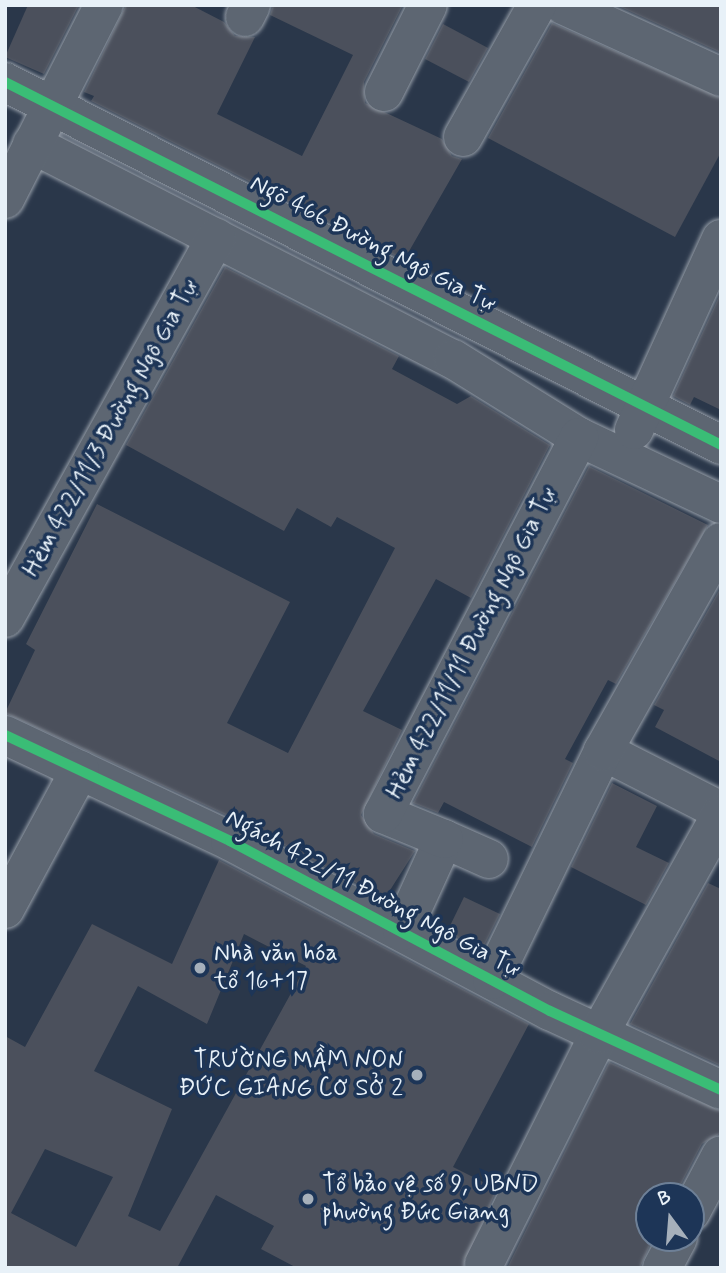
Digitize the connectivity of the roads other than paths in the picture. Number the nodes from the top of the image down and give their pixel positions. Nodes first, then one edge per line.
1 (104, 5) edge
2 (428, 5) edge
3 (537, 5) edge
4 (563, 5) edge
5 (721, 77) edge
6 (5, 82) edge
7 (384, 92) dead end
8 (52, 106) junction
9 (463, 137) dead end
10 (32, 144) junction
11 (5, 199) edge
12 (216, 238) junction
13 (717, 256) edge
14 (644, 408) junction
15 (579, 437) junction
16 (721, 445) edge
17 (621, 457) junction
18 (721, 504) edge
19 (721, 542) edge
20 (5, 618) edge
21 (5, 735) edge
22 (603, 751) junction
23 (80, 770) junction
24 (721, 813) edge
25 (444, 839) junction
26 (489, 859) dead end
27 (5, 909) edge
28 (402, 931) junction
29 (492, 980) junction
30 (599, 1034) junction
31 (721, 1090) edge
32 (721, 1155) edge
33 (705, 1185) edge
34 (671, 1252) edge
35 (484, 1264) dead end
36 (662, 1268) edge

1 - 8 street
2 - 7 street
3 - 9 street
4 - 5 street
6 - 8 street, Ngõ 466 Đường Ngô Gia Tự
8 - 10 street
8 - 14 street, Ngõ 466 Đường Ngô Gia Tự
10 - 11 street
10 - 12 street
12 - 15 street
12 - 20 street, Hẻm 422/11/3 Đường Ngô Gia Tự
13 - 14 street
14 - 16 street, Ngõ 466 Đường Ngô Gia Tự
14 - 17 street
15 - 17 street
15 - 25 street, Hẻm 422/11/11 Đường Ngô Gia Tự
17 - 18 street
19 - 22 street
21 - 23 street, Ngách 422/11 Đường Ngô Gia Tự
22 - 24 street
22 - 29 street
23 - 27 street
23 - 28 street, Ngách 422/11 Đường Ngô Gia Tự
24 - 30 street
25 - 26 street
25 - 28 street
28 - 29 street, Ngách 422/11 Đường Ngô Gia Tự
29 - 30 street, Ngách 422/11 Đường Ngô Gia Tự
30 - 31 street, Ngách 422/11 Đường Ngô Gia Tự
30 - 35 street
32 - 33 street
34 - 36 street

